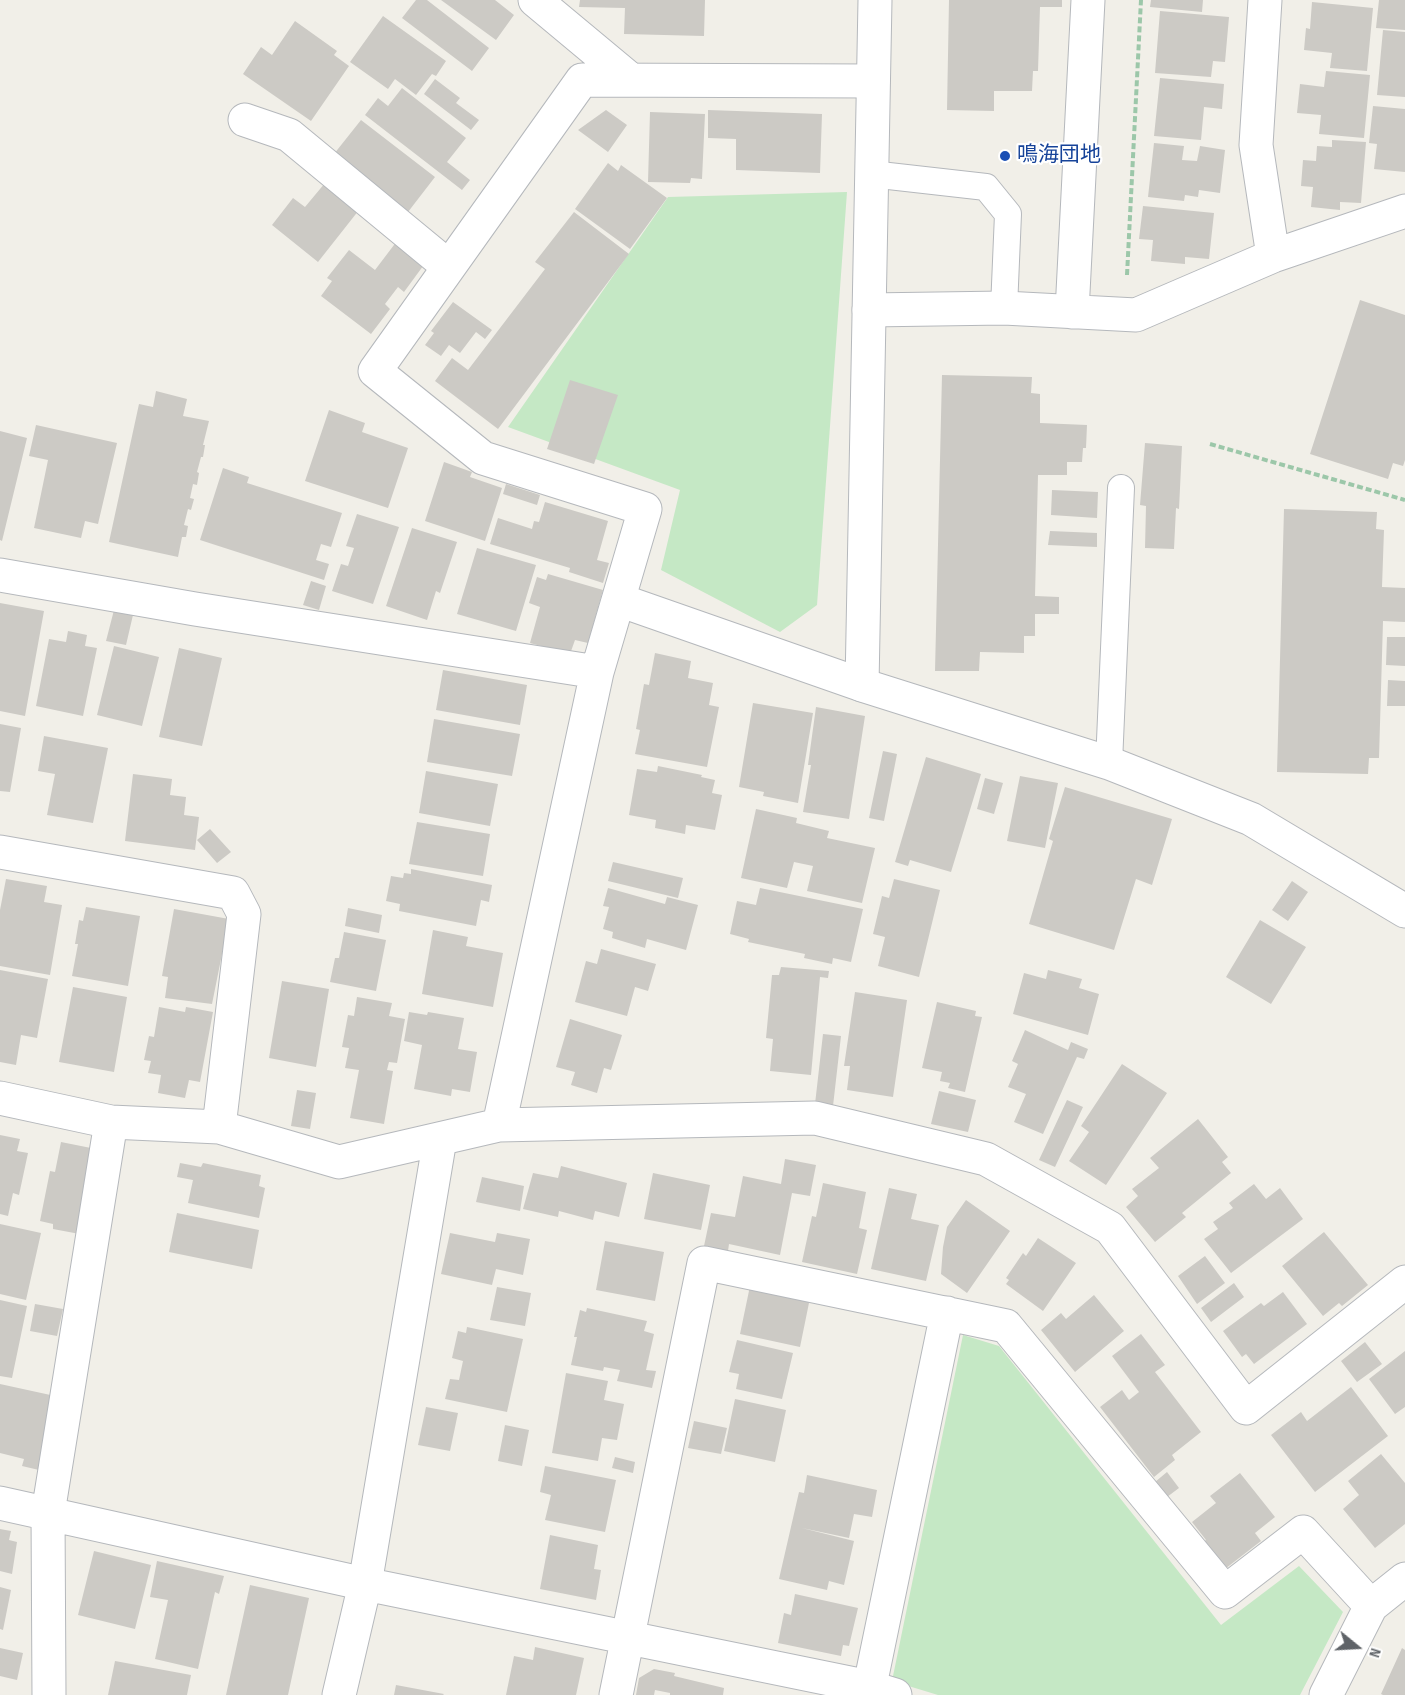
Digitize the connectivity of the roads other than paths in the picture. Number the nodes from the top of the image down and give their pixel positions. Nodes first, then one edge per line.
1 (536, 0) edge
2 (875, 0) edge
3 (1088, 0) edge
4 (1265, 0) edge
5 (632, 80) junction
6 (873, 81) junction
7 (244, 120) dead end
8 (871, 174) junction
9 (1405, 211) edge
10 (1273, 256) junction
11 (449, 267) junction
12 (1004, 308) junction
13 (869, 310) junction
14 (1072, 312) junction
15 (1121, 488) dead end
16 (0, 575) edge
17 (619, 600) junction
18 (597, 672) junction
19 (862, 685) junction
20 (1109, 763) junction
21 (0, 852) edge
22 (1405, 911) edge
23 (0, 1098) edge
24 (111, 1122) junction
25 (499, 1125) junction
26 (219, 1127) junction
27 (440, 1139) junction
28 (1405, 1282) edge
29 (947, 1313) junction
30 (0, 1503) edge
31 (48, 1513) junction
32 (1405, 1579) edge
33 (365, 1584) junction
34 (1371, 1606) junction
35 (628, 1637) junction
36 (877, 1692) edge
37 (49, 1695) edge
38 (339, 1695) edge
39 (616, 1695) edge
40 (1326, 1695) edge

1 - 5 street
2 - 6 street
3 - 14 street
4 - 10 street
5 - 6 street
5 - 11 street
6 - 8 street
7 - 11 street
8 - 12 lane
8 - 13 street
9 - 10 street
10 - 14 street
11 - 17 street
12 - 13 street
12 - 14 street
13 - 19 street
15 - 20 lane
16 - 18 street
17 - 18 street
17 - 19 street
18 - 25 street
19 - 20 street
20 - 22 street
21 - 26 street
23 - 24 street
24 - 26 street
24 - 31 street
25 - 27 street
25 - 28 street
26 - 27 street
27 - 33 street
29 - 34 street
29 - 35 street
29 - 36 street
30 - 31 street
31 - 33 street
31 - 37 street
32 - 34 street
33 - 35 street
33 - 38 street
34 - 40 street
35 - 36 street
35 - 39 street

